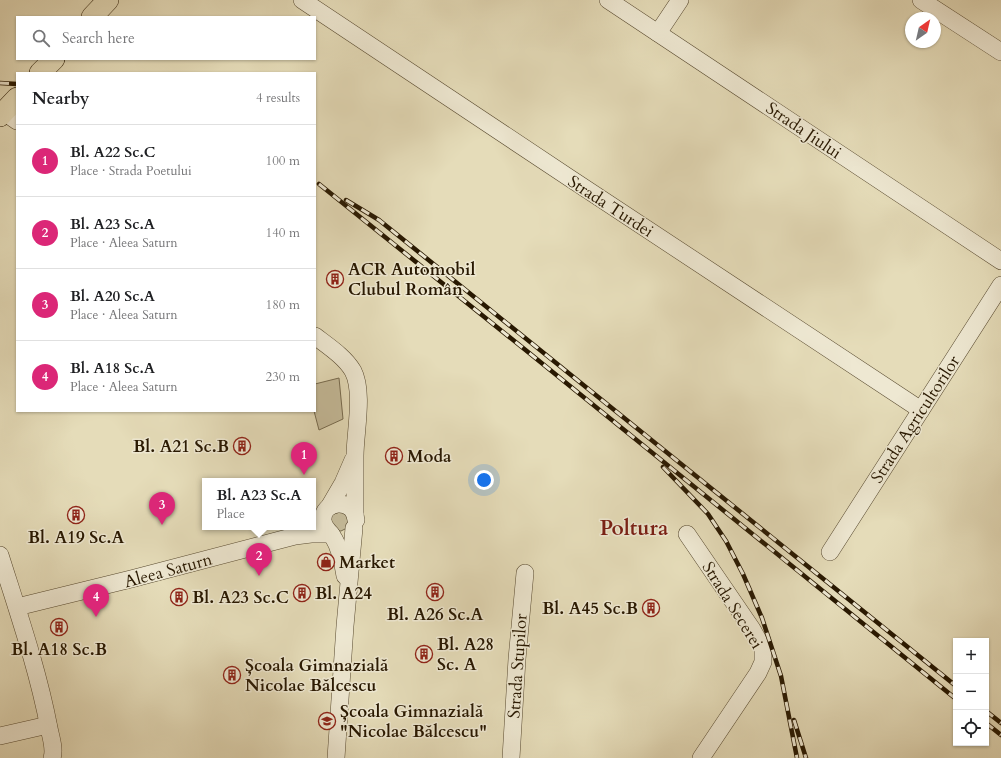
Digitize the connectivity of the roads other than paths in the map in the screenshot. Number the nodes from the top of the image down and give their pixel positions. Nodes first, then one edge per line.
1 (108, 0) edge
2 (302, 0) edge
3 (608, 0) edge
4 (680, 0) edge
5 (921, 0) edge
6 (93, 16) edge
7 (658, 33) junction
8 (1001, 52) edge
9 (53, 60) edge
10 (41, 72) edge
11 (1001, 261) edge
12 (1001, 285) edge
13 (316, 337) edge
14 (921, 410) junction
15 (355, 457) junction
16 (323, 513) edge
17 (355, 521) junction
18 (299, 531) edge
19 (332, 534) junction
20 (687, 534) dead end
21 (830, 552) dead end
22 (0, 555) edge
23 (525, 573) dead end
24 (348, 588) junction
25 (17, 607) junction
26 (48, 724) junction
27 (0, 736) edge
28 (54, 757) edge
29 (336, 758) edge
30 (511, 758) edge
31 (701, 758) edge

1 - 6 main road
2 - 14 street, Strada Turdei
3 - 7 street, Strada Jiului
4 - 7 street
5 - 8 street
7 - 11 street, Strada Jiului
9 - 10 main road
12 - 14 street, Strada Agricultorilor
13 - 15 street
14 - 21 street, Strada Agricultorilor
15 - 16 street
15 - 17 street
16 - 17 street
16 - 19 street
17 - 19 street
17 - 24 street
18 - 19 street, Aleea Saturn
18 - 25 street, Aleea Saturn
19 - 24 street
20 - 31 street, Strada Secerei
22 - 25 street
23 - 30 street, Strada Stupilor
24 - 29 street
25 - 26 street
26 - 27 street
26 - 28 street

